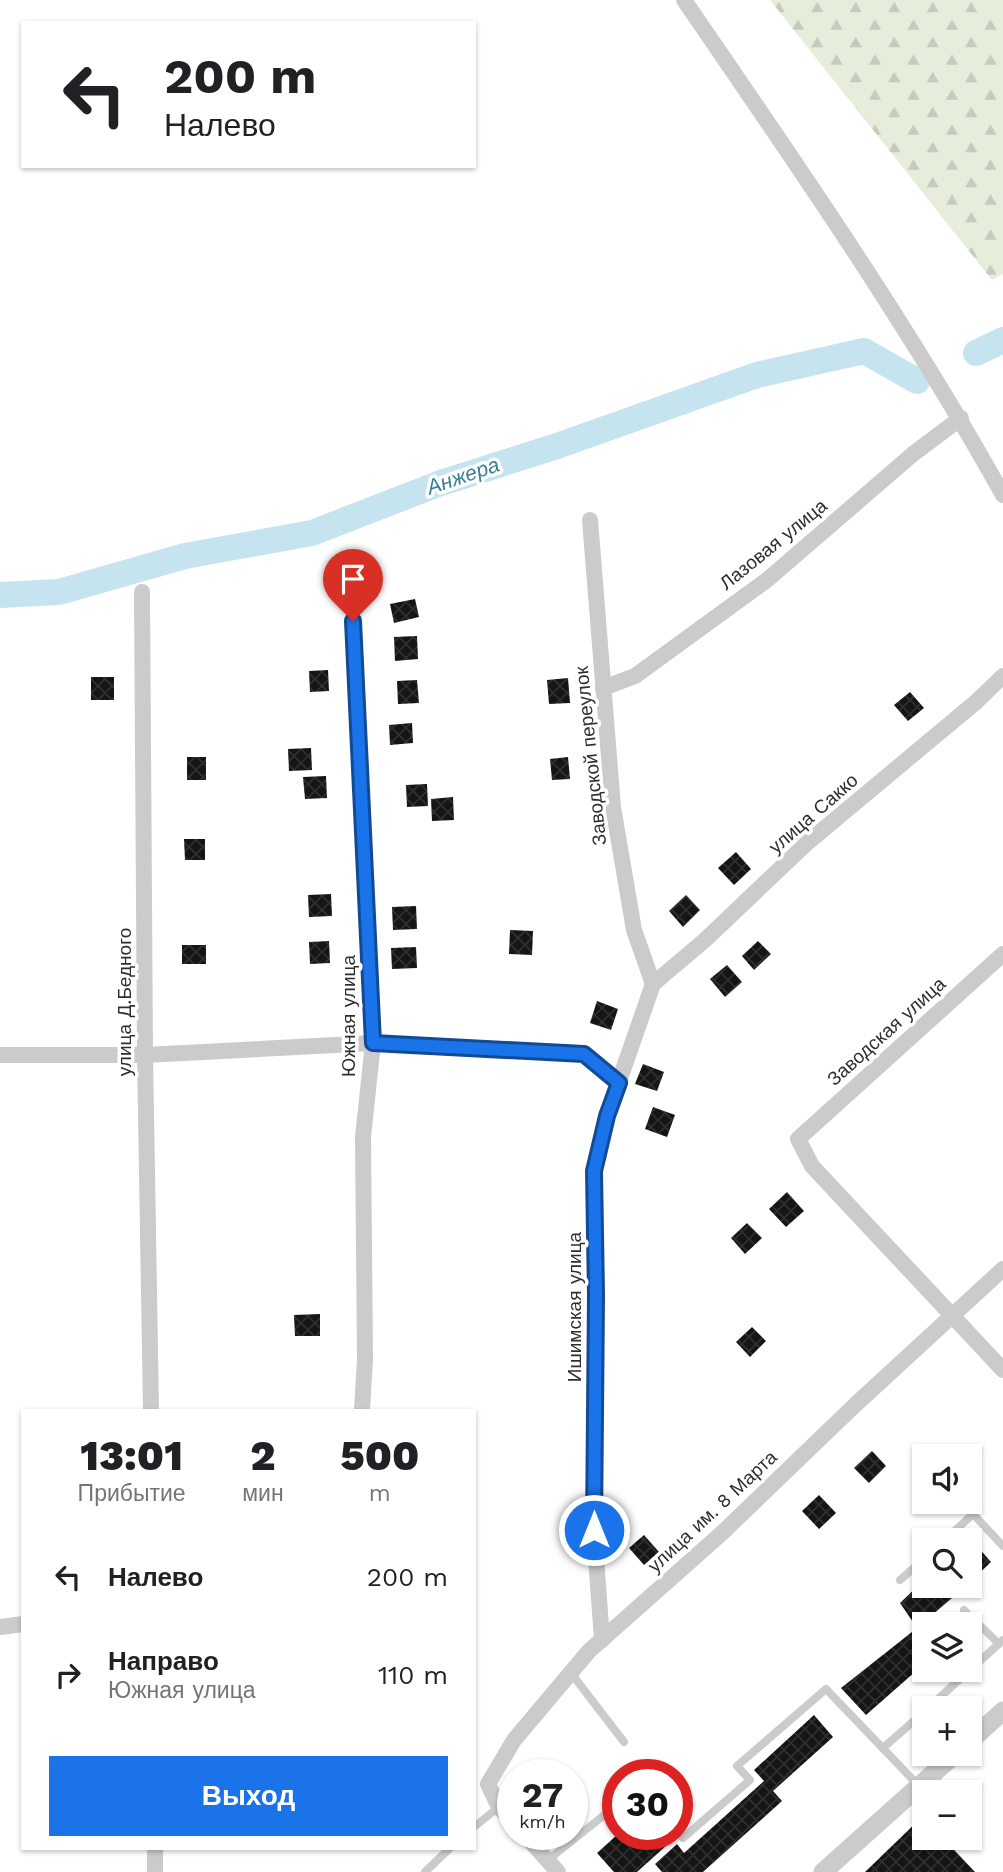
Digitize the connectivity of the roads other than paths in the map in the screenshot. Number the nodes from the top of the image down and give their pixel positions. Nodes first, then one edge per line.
1 (684, 0) edge
2 (961, 418) junction
3 (1003, 495) edge
4 (590, 520) dead end
5 (142, 592) dead end
6 (353, 621) dead end
7 (1003, 676) edge
8 (603, 688) junction
9 (1003, 954) edge
10 (653, 984) junction
11 (373, 1043) junction
12 (0, 1055) edge
13 (145, 1055) junction
14 (619, 1083) junction
15 (1003, 1269) edge
16 (951, 1317) junction
17 (1003, 1370) edge
18 (151, 1409) edge
19 (362, 1409) edge
20 (957, 1528) edge
21 (1003, 1546) edge
22 (912, 1570) edge
23 (900, 1580) dead end
24 (964, 1610) dead end
25 (21, 1624) edge
26 (0, 1627) edge
27 (602, 1640) junction
28 (1001, 1642) edge
29 (570, 1673) junction
30 (941, 1696) edge
31 (1003, 1711) edge
32 (912, 1723) edge
33 (982, 1730) edge
34 (624, 1742) dead end
35 (883, 1748) junction
36 (942, 1766) edge
37 (913, 1780) edge
38 (926, 1780) edge
39 (481, 1781) edge
40 (912, 1792) edge
41 (497, 1804) edge
42 (497, 1809) edge
43 (602, 1819) edge
44 (476, 1825) edge
45 (693, 1829) edge
46 (155, 1850) edge
47 (448, 1850) edge
48 (538, 1850) edge
49 (553, 1866) edge
50 (155, 1872) edge
51 (425, 1872) edge
52 (823, 1872) edge

1 - 2 street
2 - 3 street
2 - 8 street, Лазовая улица
4 - 8 street, Заводской переулок
5 - 13 street, улица Д.Бедного
6 - 11 street, Южная улица
7 - 10 street, улица Сакко
8 - 10 street, Заводской переулок
9 - 16 street, Заводская улица
10 - 14 street, Ишимская улица
11 - 13 street
11 - 14 street
11 - 19 street, Южная улица
12 - 13 street
13 - 18 street, улица Д.Бедного
14 - 27 street, Ишимская улица
15 - 16 street, улица им. 8 Марта
16 - 17 street
16 - 27 street, улица им. 8 Марта
20 - 21 lane
22 - 23 lane
24 - 28 lane
25 - 26 street
27 - 29 street, улица им. 8 Марта
28 - 30 lane
29 - 34 lane
29 - 39 street, улица им. 8 Марта
31 - 33 street
32 - 35 lane
35 - 37 lane
35 - 45 lane
36 - 38 street
39 - 41 street, улица им. 8 Марта
40 - 52 street
42 - 44 lane
43 - 49 lane
46 - 50 street
47 - 51 lane
48 - 49 street

